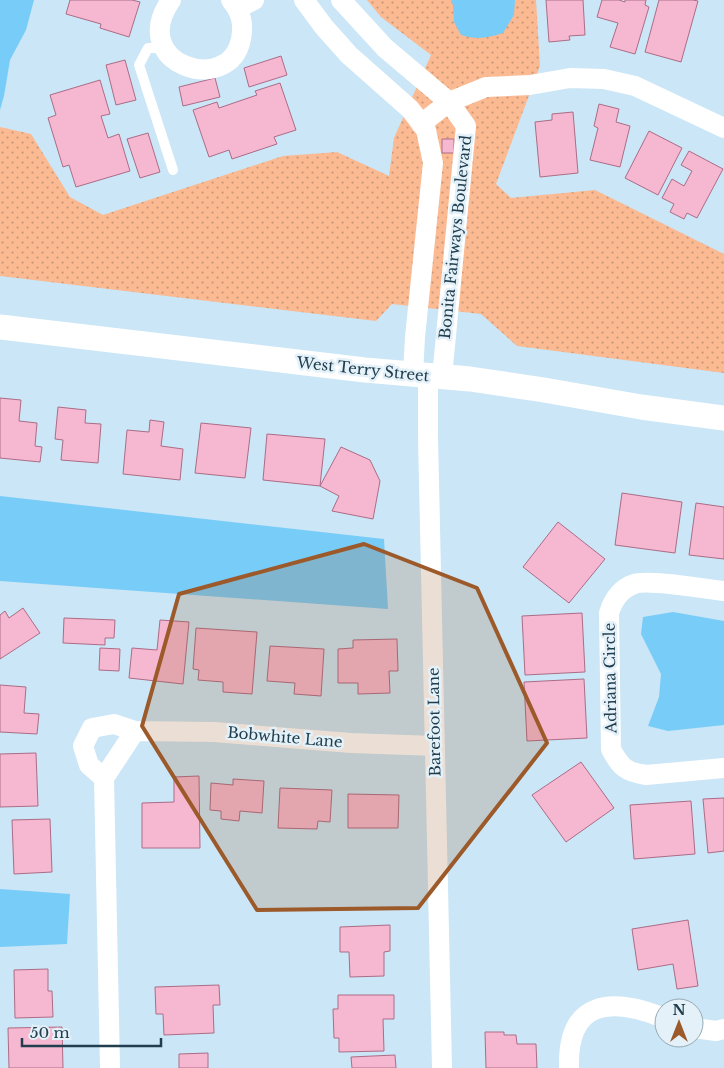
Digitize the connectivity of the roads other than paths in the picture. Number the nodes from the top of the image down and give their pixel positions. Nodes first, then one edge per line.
1 (171, 0) edge
2 (304, 0) edge
3 (341, 0) edge
4 (241, 3) edge
5 (164, 48) junction
6 (449, 102) junction
7 (421, 124) junction
8 (724, 128) edge
9 (173, 170) dead end
10 (0, 327) edge
11 (428, 376) junction
12 (724, 418) edge
13 (724, 591) edge
14 (134, 731) junction
15 (435, 746) junction
16 (724, 768) edge
17 (104, 778) junction
18 (654, 1014) edge
19 (704, 1029) edge
20 (724, 1029) edge
21 (110, 1068) edge
22 (442, 1068) edge
23 (568, 1068) edge

1 - 5 street
2 - 7 street, Bonita Fairways Boulevard
3 - 6 street, Bonita Fairways Boulevard
4 - 5 street
5 - 9 lane
6 - 7 street
6 - 8 street
6 - 11 street, Bonita Fairways Boulevard
7 - 11 street, Bonita Fairways Boulevard
10 - 11 street, West Terry Street
11 - 12 street, West Terry Street
11 - 15 street, Barefoot Lane
13 - 16 street, Adriana Circle
14 - 15 street, Bobwhite Lane
14 - 17 street
14 - 17 street, Bobwhite Lane
15 - 22 street, Barefoot Lane
17 - 21 street
18 - 23 street
19 - 20 street

